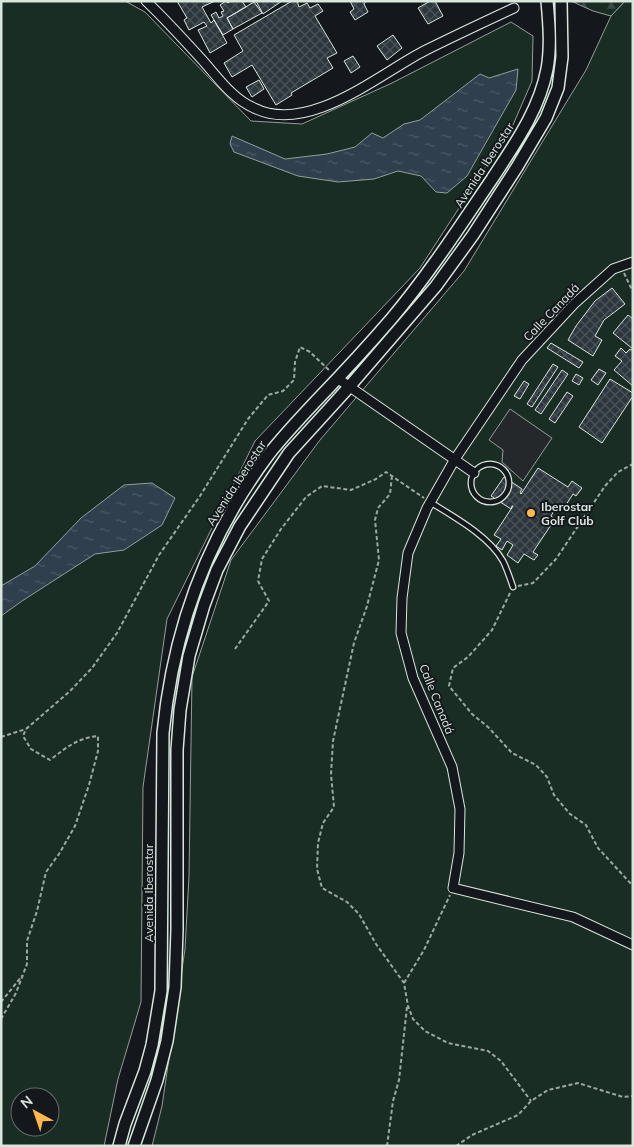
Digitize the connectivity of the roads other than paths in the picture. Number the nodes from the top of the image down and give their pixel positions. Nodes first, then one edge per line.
1 (146, 1) edge
2 (547, 1) edge
3 (561, 1) edge
4 (514, 8) dead end
5 (633, 262) edge
6 (337, 378) junction
7 (349, 387) junction
8 (455, 459) junction
9 (474, 473) junction
10 (430, 502) junction
11 (513, 587) road end
12 (633, 945) edge
13 (119, 1146) edge
14 (134, 1146) edge

1 - 4 street
2 - 6 street, Avenida Iberostar
3 - 7 street
5 - 8 street, Calle Canadá
6 - 7 street
6 - 13 street, Avenida Iberostar
7 - 8 street
7 - 14 street
8 - 9 street
8 - 10 street, Calle Canadá
9 - 9 lane
10 - 11 lane
10 - 12 street, Calle Canadá

